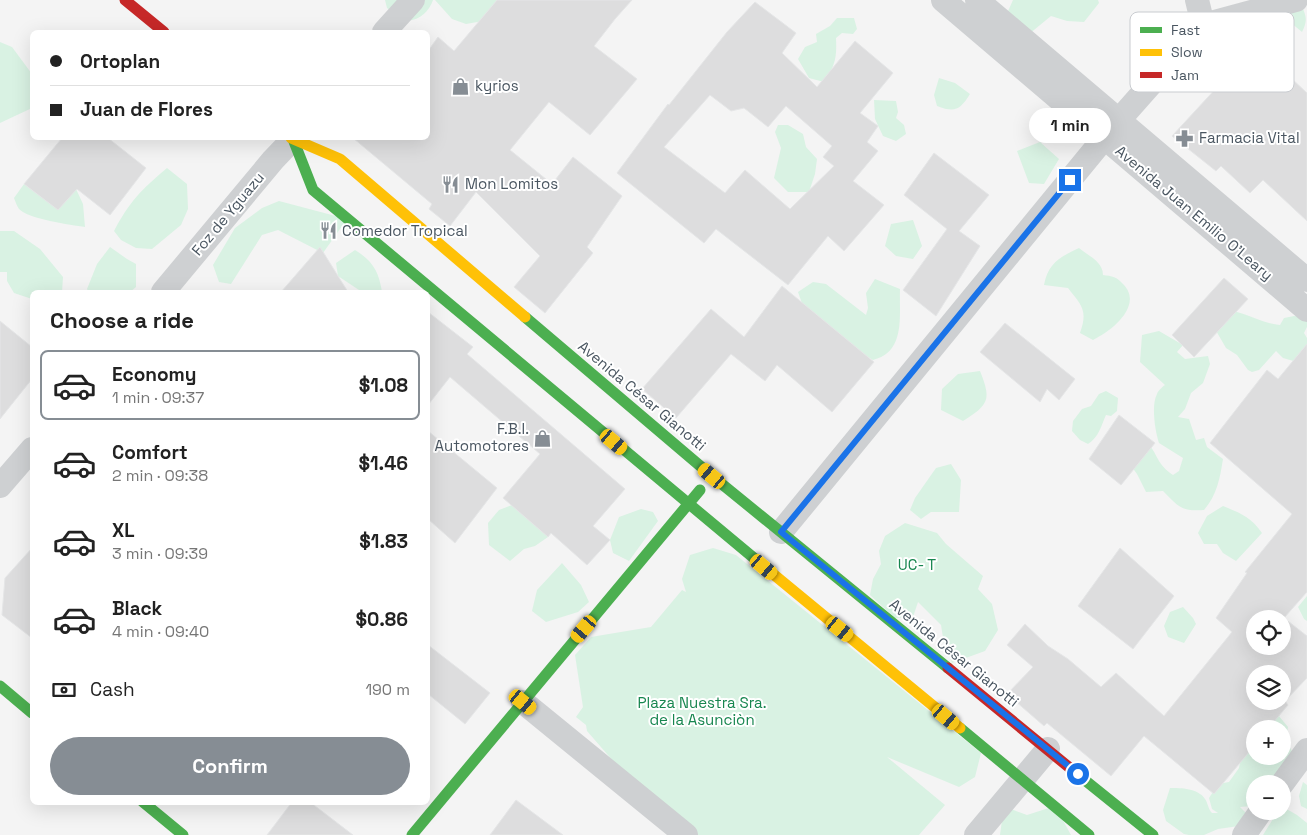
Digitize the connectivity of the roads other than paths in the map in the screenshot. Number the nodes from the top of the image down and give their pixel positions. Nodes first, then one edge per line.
1 (125, 0) edge
2 (413, 0) edge
3 (943, 0) edge
4 (978, 0) edge
5 (1296, 0) edge
6 (1251, 12) edge
7 (162, 30) edge
8 (386, 30) edge
9 (1144, 92) edge
10 (1112, 128) junction
11 (291, 140) edge
12 (294, 140) edge
13 (297, 140) edge
14 (1307, 280) edge
15 (165, 290) edge
16 (1307, 310) edge
17 (30, 451) edge
18 (712, 476) junction
19 (0, 486) edge
20 (688, 504) junction
21 (781, 532) junction
22 (0, 686) edge
23 (523, 702) junction
24 (30, 711) edge
25 (1048, 750) junction
26 (1307, 750) edge
27 (1289, 775) edge
28 (1022, 780) junction
29 (147, 805) edge
30 (1255, 820) edge
31 (183, 835) edge
32 (412, 835) edge
33 (686, 835) edge
34 (976, 835) edge
35 (1089, 835) edge
36 (1153, 835) edge
37 (1244, 835) edge

1 - 7 street
2 - 8 street
3 - 10 street, Avenida Juan Emilio O'Leary
4 - 10 street, Avenida Juan Emilio O'Leary
5 - 6 street
9 - 10 street
10 - 14 street, Avenida Juan Emilio O'Leary
10 - 16 street, Avenida Juan Emilio O'Leary
10 - 21 street
11 - 15 street, Foz de Yguazu
12 - 20 street
13 - 18 street, Avenida César Gianotti
17 - 19 street
18 - 20 street
18 - 21 street, Avenida César Gianotti
20 - 23 street
20 - 28 street
21 - 25 street, Avenida César Gianotti
22 - 24 street
23 - 32 street
23 - 33 street
25 - 28 street
25 - 36 street, Avenida César Gianotti
26 - 27 street
28 - 34 street
28 - 35 street
29 - 31 street
30 - 37 street

